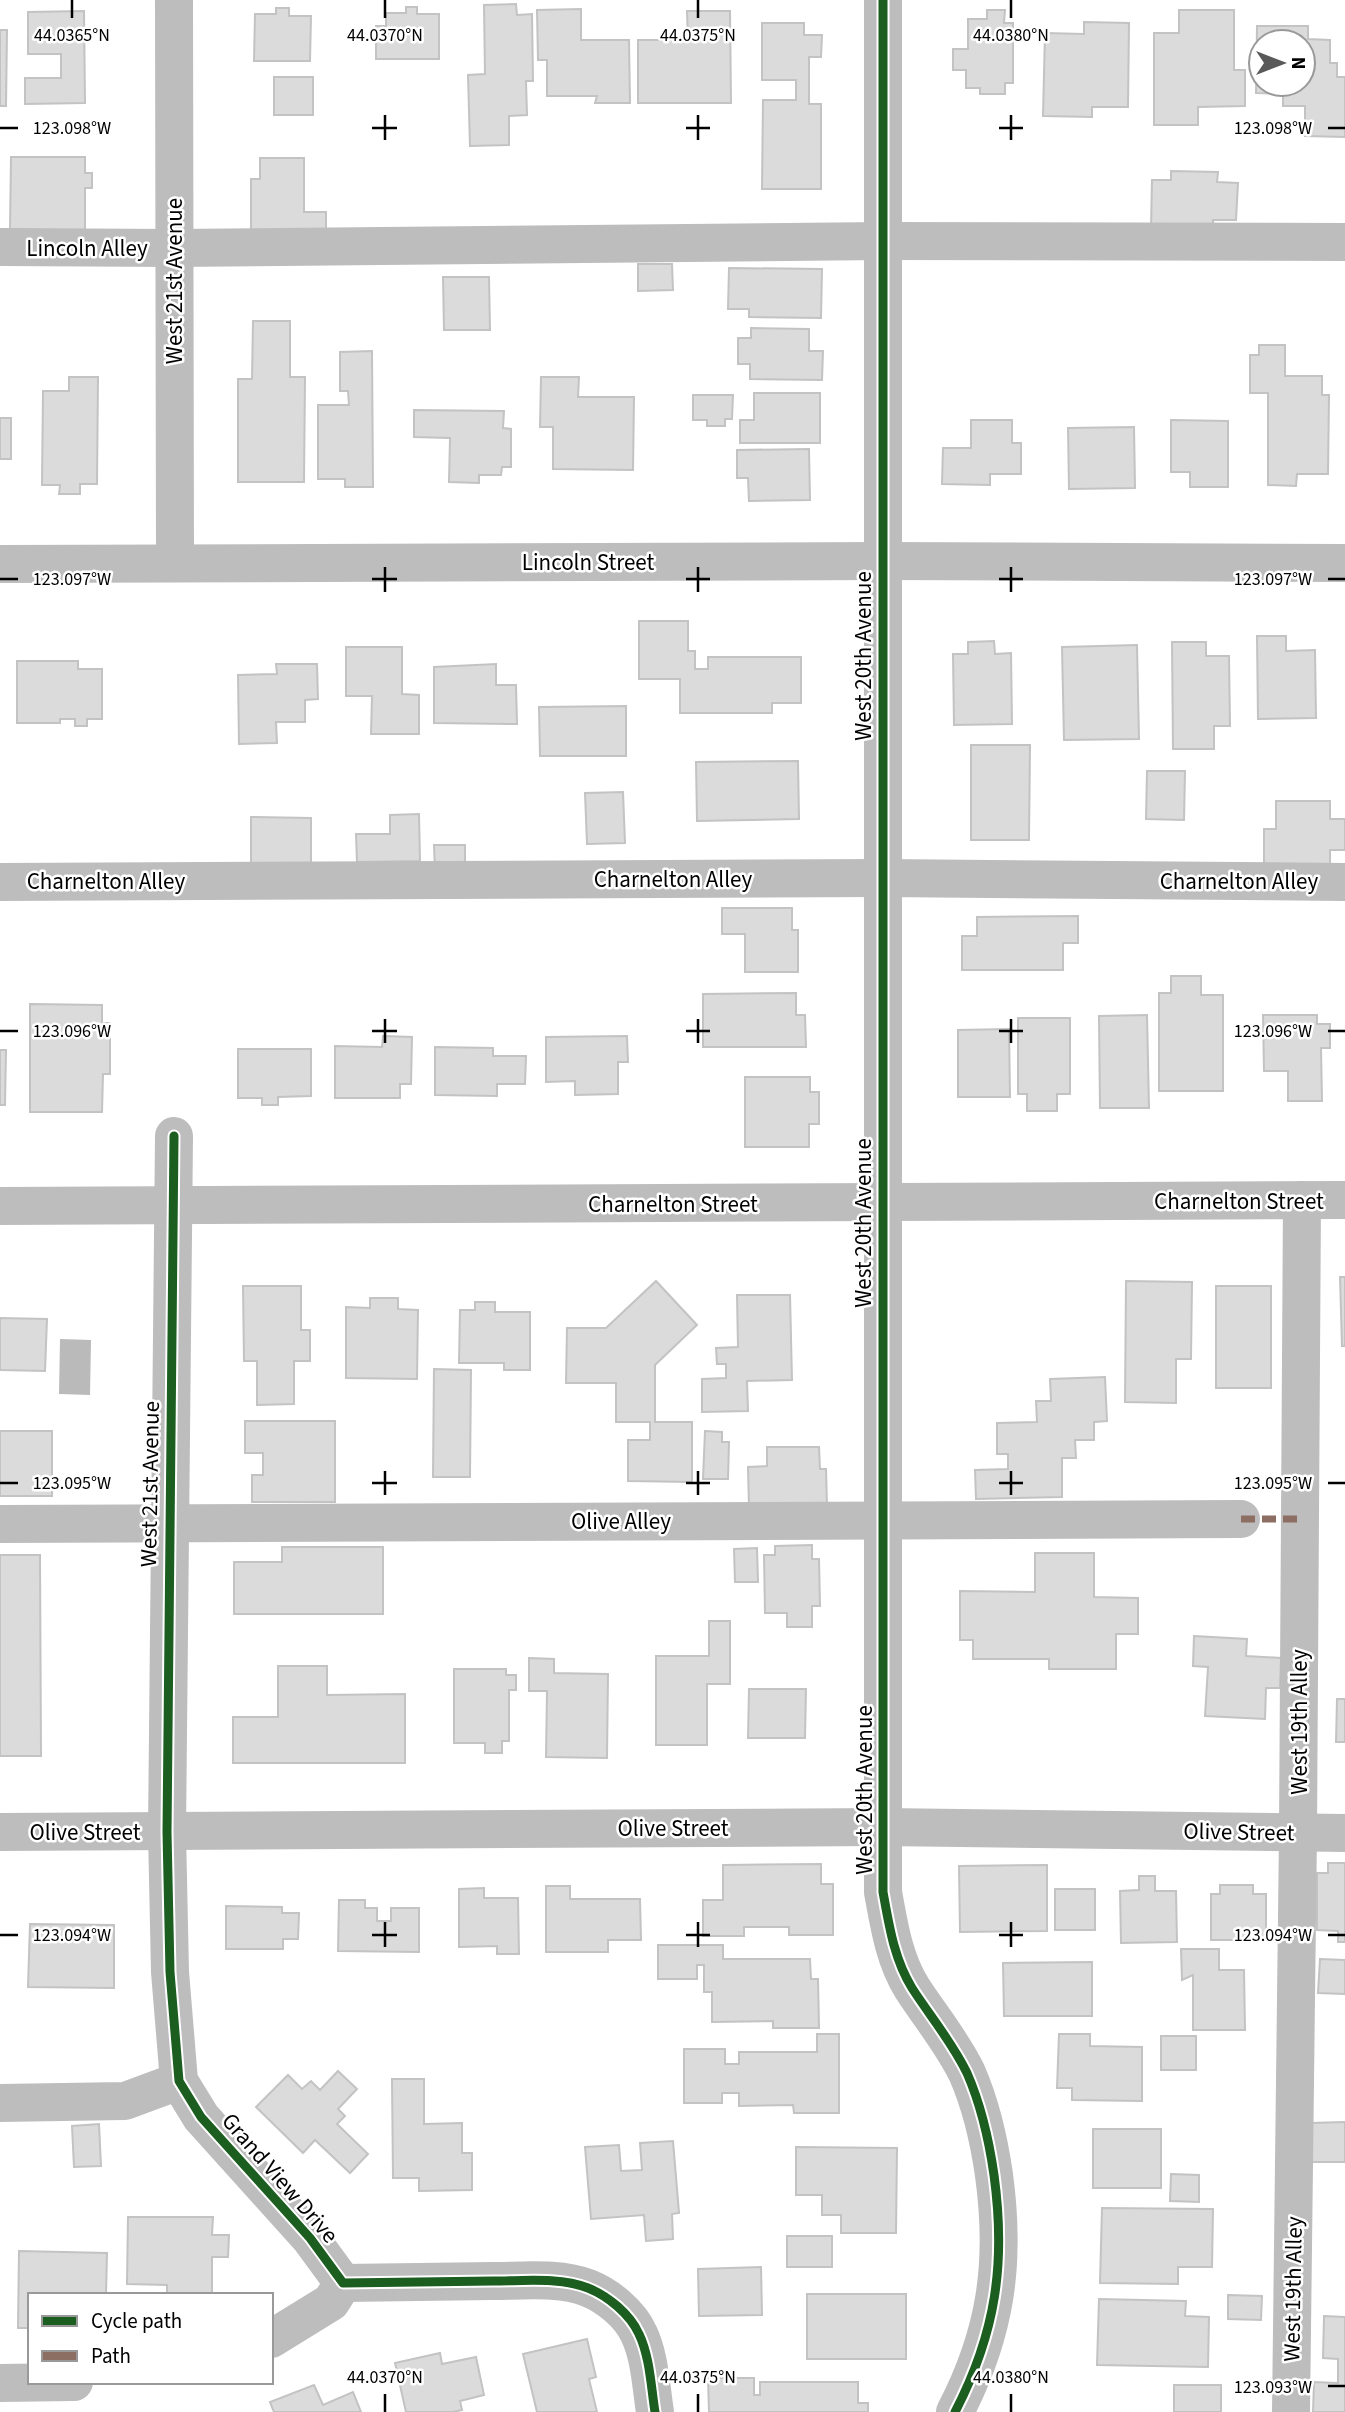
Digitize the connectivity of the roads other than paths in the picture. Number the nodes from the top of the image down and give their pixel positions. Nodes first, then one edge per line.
1 (174, 0) edge
2 (883, 0) edge
3 (883, 241) junction
4 (1345, 242) edge
5 (0, 247) edge
6 (174, 248) junction
7 (883, 561) junction
8 (175, 563) junction
9 (1345, 563) edge
10 (0, 564) edge
11 (883, 878) junction
12 (0, 882) edge
13 (1345, 882) edge
14 (174, 1136) dead end
15 (1301, 1200) junction
16 (1345, 1200) edge
17 (883, 1203) junction
18 (0, 1206) edge
19 (174, 1206) junction
20 (883, 1520) junction
21 (1241, 1520) dead end
22 (0, 1524) edge
23 (169, 1524) junction
24 (883, 1827) junction
25 (0, 1832) edge
26 (167, 1832) junction
27 (1298, 1833) junction
28 (1345, 1833) edge
29 (179, 2081) junction
30 (0, 2104) edge
31 (343, 2283) junction
32 (273, 2338) edge
33 (0, 2383) edge
34 (28, 2383) edge
35 (654, 2412) edge
36 (955, 2412) edge
37 (1291, 2412) edge

1 - 6 street, West 21st Avenue
2 - 3 street, West 20th Avenue
3 - 4 street, Lincoln Alley
3 - 6 street, Lincoln Alley
3 - 7 street, West 20th Avenue
5 - 6 street, Lincoln Alley
6 - 8 street, West 21st Avenue
7 - 8 street, Lincoln Street
7 - 9 street, Lincoln Street
7 - 11 street, West 20th Avenue
8 - 10 street, Lincoln Street
11 - 12 street, Charnelton Alley
11 - 13 street, Charnelton Alley
11 - 17 street, West 20th Avenue
14 - 19 street, West 21st Avenue
15 - 16 street, Charnelton Street
15 - 17 street, Charnelton Street
15 - 27 street, West 19th Alley
17 - 19 street, Charnelton Street
17 - 20 street, West 20th Avenue
18 - 19 street, Charnelton Street
19 - 23 street, West 21st Avenue
20 - 21 street, Olive Alley
20 - 23 street, Olive Alley
20 - 24 street, West 20th Avenue
22 - 23 street, Olive Alley
23 - 26 street, West 21st Avenue
24 - 26 street, Olive Street
24 - 27 street, Olive Street
24 - 36 street, West 20th Avenue
25 - 26 street, Olive Street
26 - 29 street, Grand View Drive
27 - 28 street, Olive Street
27 - 37 street, West 19th Alley
29 - 30 street
29 - 31 street, Grand View Drive
31 - 32 street
31 - 35 street
33 - 34 street

